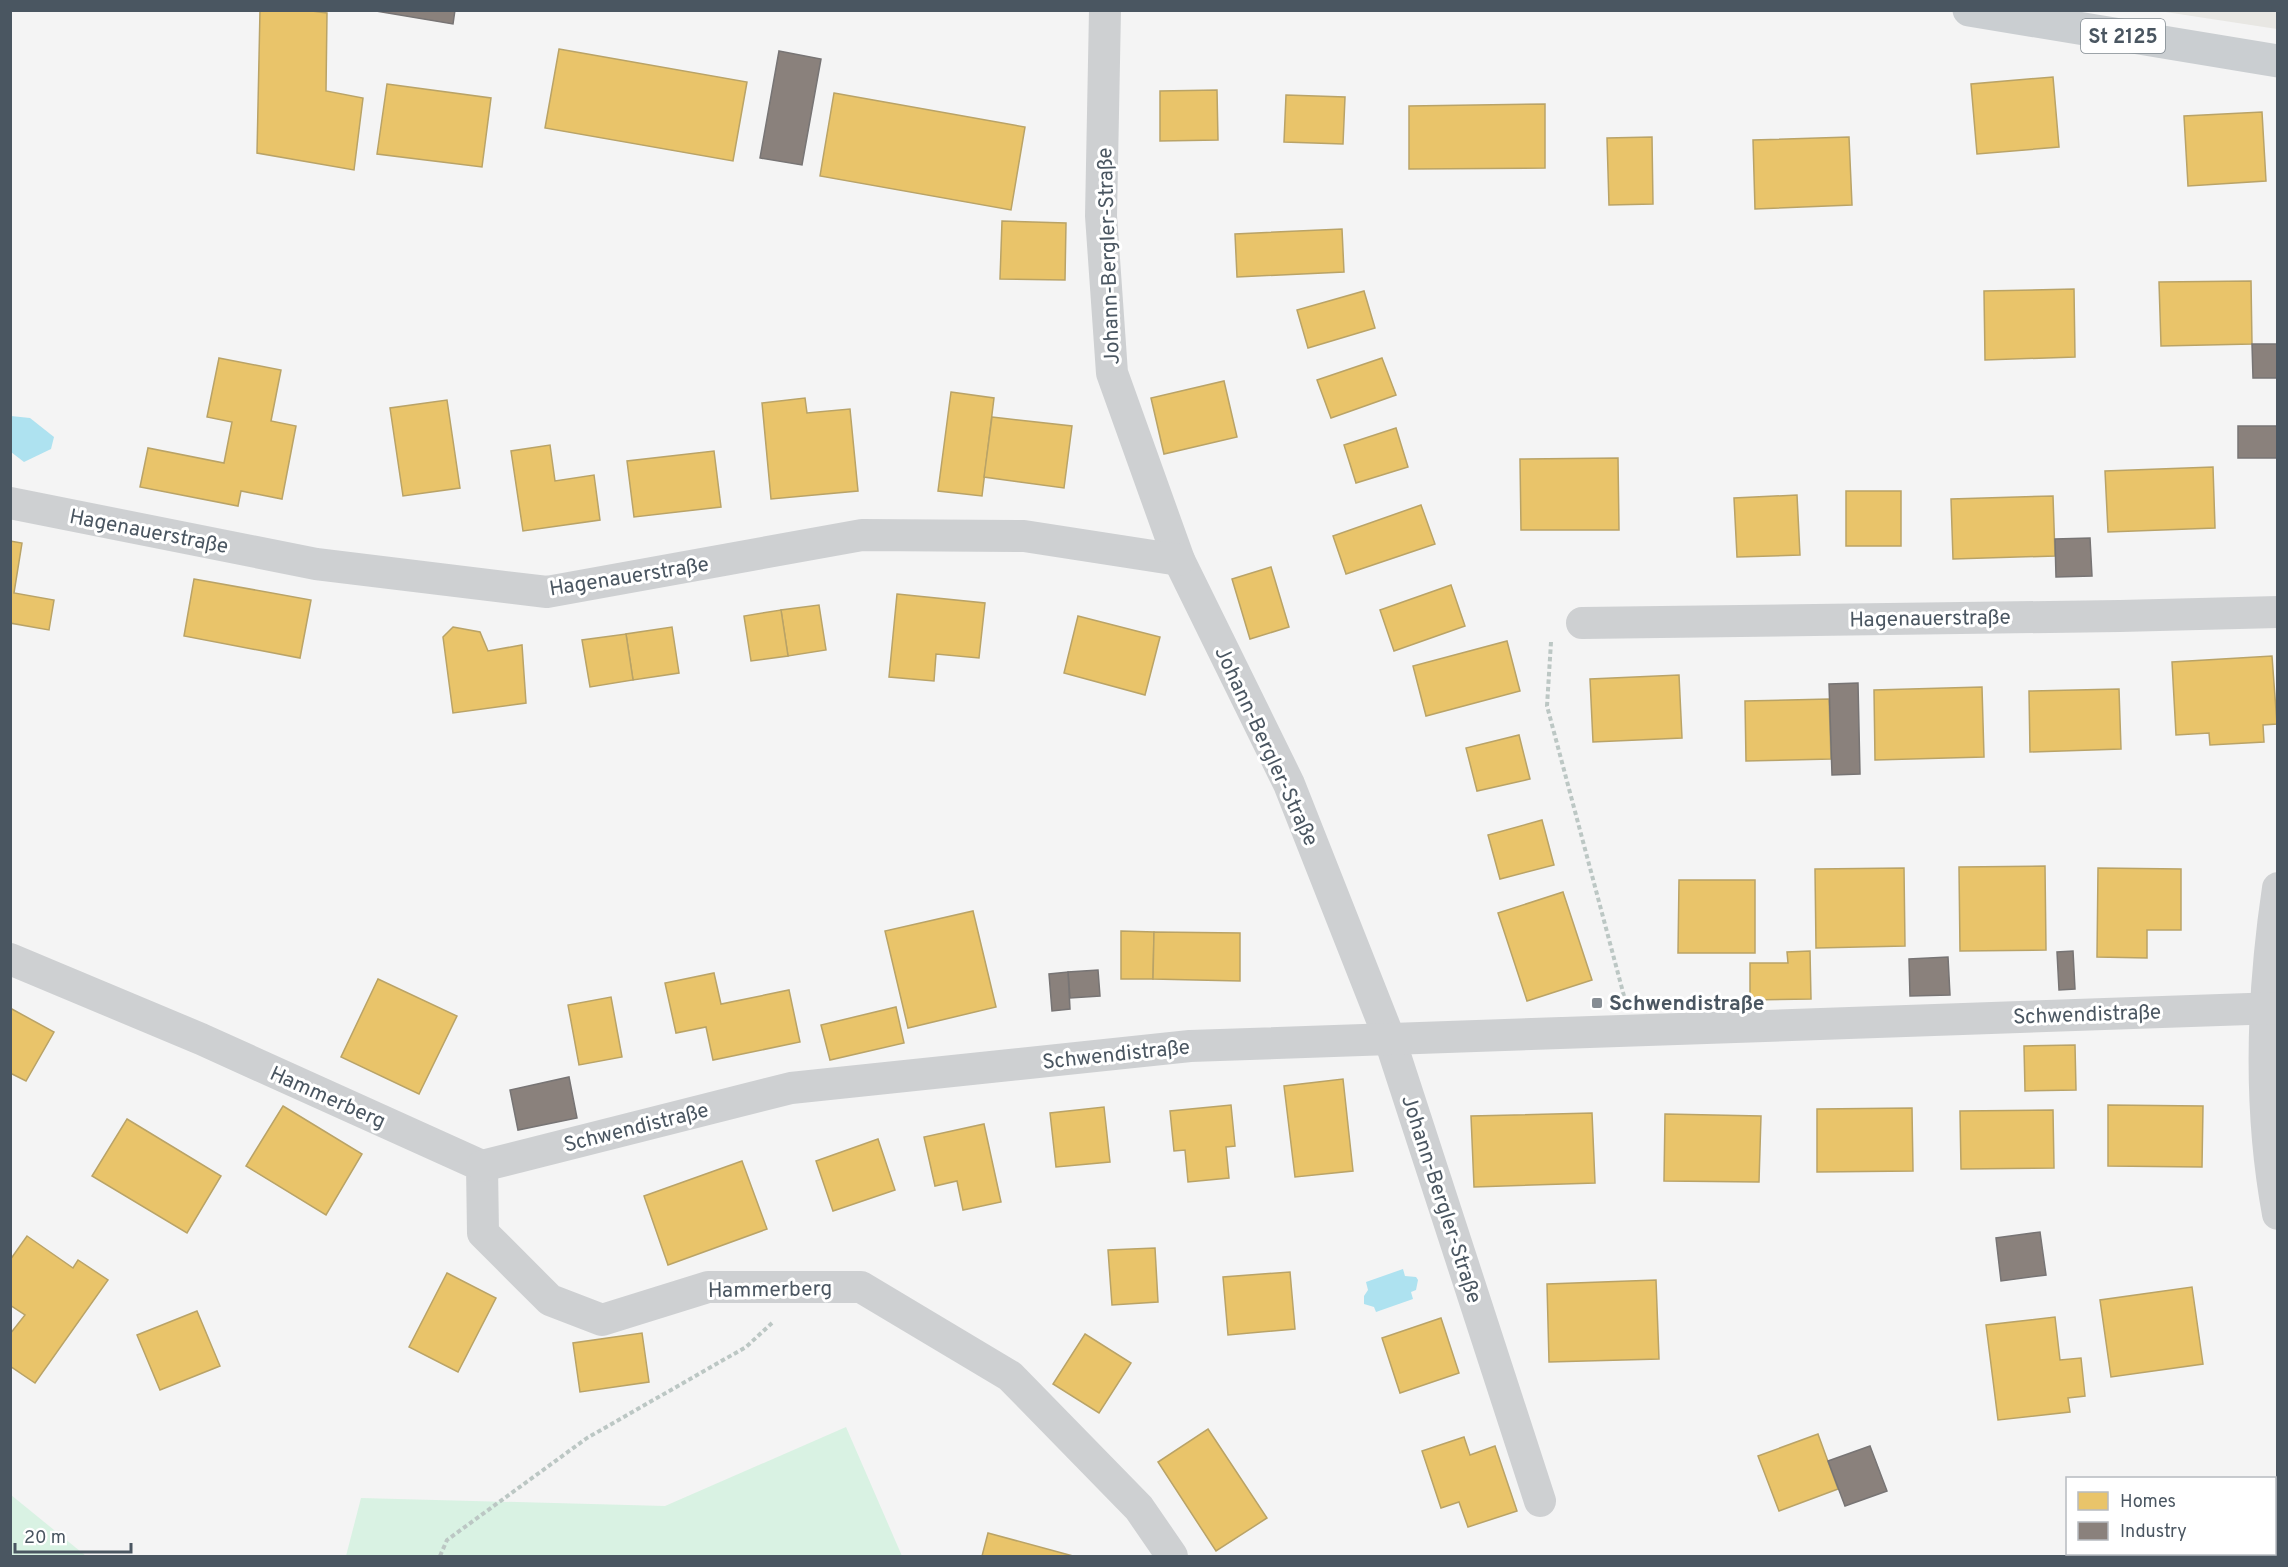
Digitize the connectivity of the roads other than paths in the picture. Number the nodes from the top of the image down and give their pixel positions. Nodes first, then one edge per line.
1 (1105, 10) edge
2 (1969, 10) edge
3 (2277, 61) edge
4 (10, 503) edge
5 (1179, 560) junction
6 (2277, 612) edge
7 (1582, 622) road end
8 (2277, 888) edge
9 (10, 959) edge
10 (2271, 1007) edge
11 (1390, 1040) junction
12 (482, 1166) junction
13 (2277, 1214) edge
14 (1540, 1500) dead end
15 (1172, 1557) edge

1 - 5 street, Johann-Bergler-Straße
2 - 3 main road, St 2125
4 - 5 street, Hagenauerstraße
5 - 11 street, Johann-Bergler-Straße
6 - 7 street, Hagenauerstraße
8 - 10 street
9 - 12 street, Hammerberg
10 - 11 street, Schwendistraße
10 - 13 street
11 - 12 street, Schwendistraße
11 - 14 street, Johann-Bergler-Straße
12 - 15 street, Hammerberg

